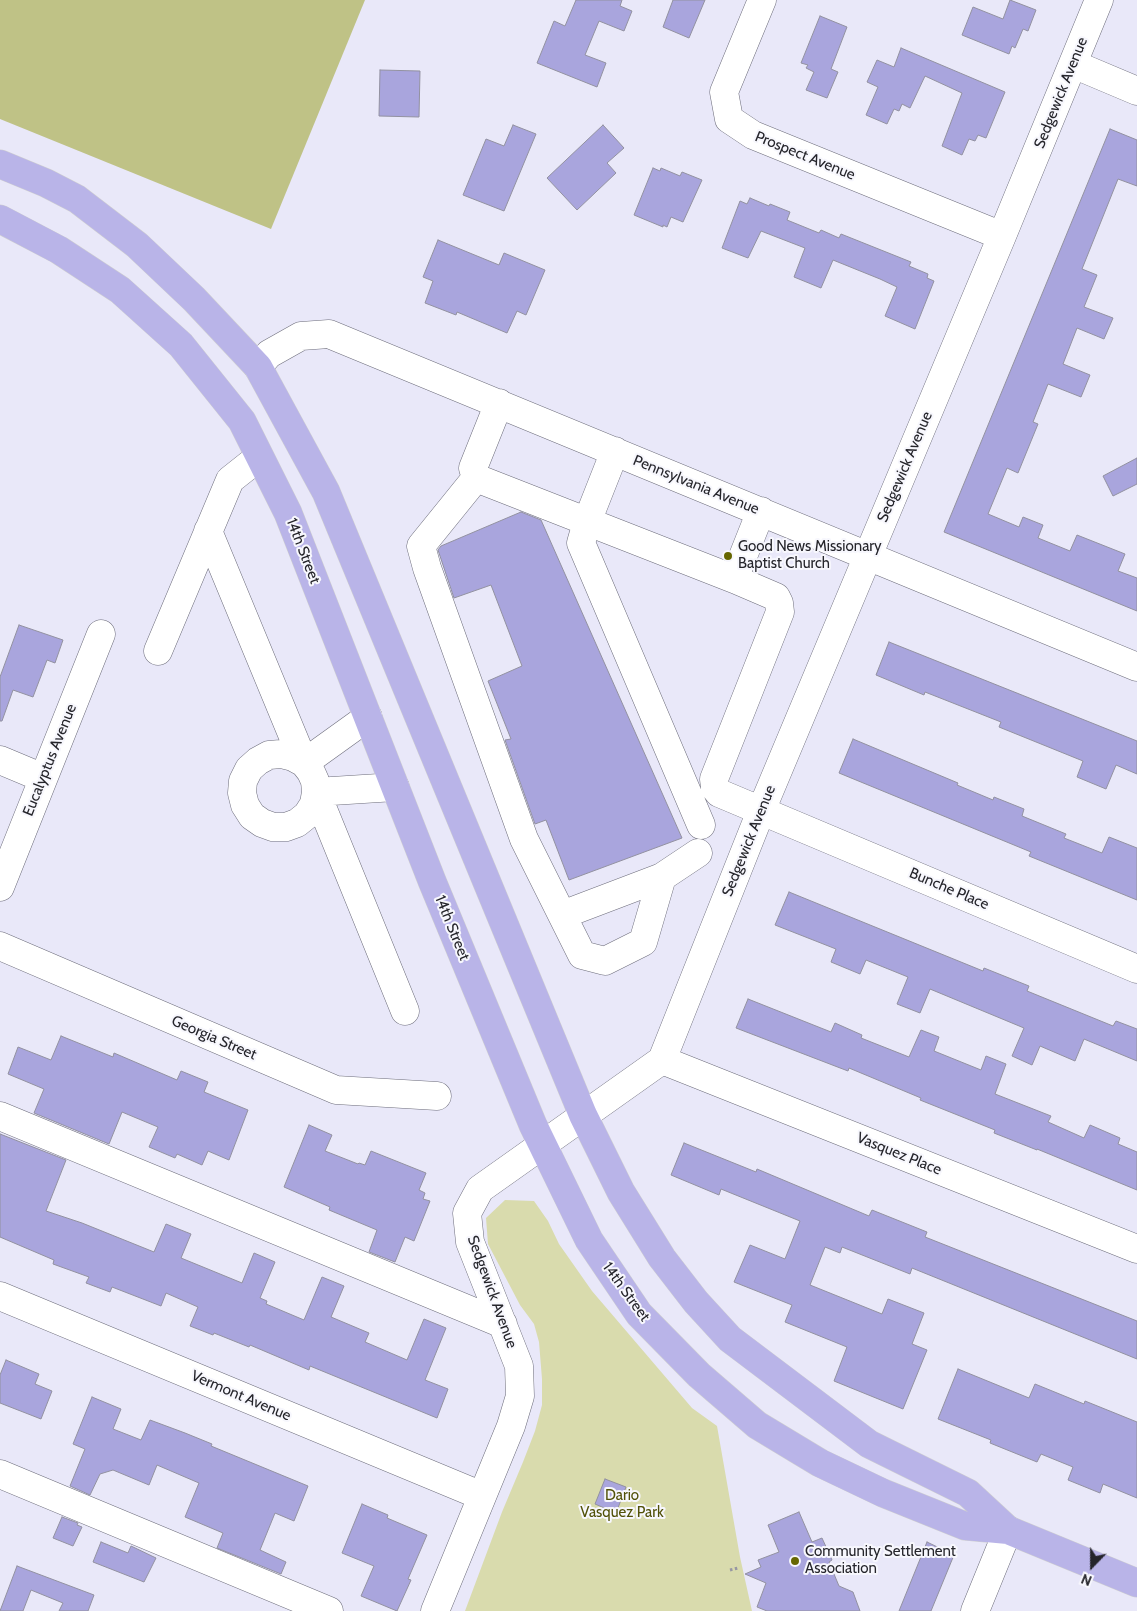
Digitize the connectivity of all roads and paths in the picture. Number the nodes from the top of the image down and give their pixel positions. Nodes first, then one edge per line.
1 (762, 0) edge
2 (1099, 0) edge
3 (1073, 64) junction
4 (1137, 91) edge
5 (0, 164) edge
6 (0, 219) edge
7 (1002, 236) junction
8 (258, 367) junction
9 (499, 403) junction
10 (615, 452) junction
11 (259, 456) junction
12 (476, 478) junction
13 (761, 511) junction
14 (586, 522) junction
15 (208, 531) junction
16 (868, 556) junction
17 (734, 579) junction
18 (101, 634) dead end
19 (158, 651) dead end
20 (1137, 667) edge
21 (368, 717) junction
22 (0, 760) edge
23 (304, 764) junction
24 (43, 778) junction
25 (715, 784) junction
26 (395, 787) junction
27 (316, 792) junction
28 (761, 811) junction
29 (701, 825) junction
30 (698, 853) junction
31 (737, 870) junction
32 (662, 877) junction
33 (0, 887) edge
34 (562, 915) junction
35 (0, 946) edge
36 (1137, 969) edge
37 (405, 1012) dead end
38 (662, 1060) junction
39 (437, 1096) dead end
40 (583, 1115) junction
41 (0, 1116) edge
42 (543, 1146) junction
43 (1137, 1248) edge
44 (0, 1296) edge
45 (503, 1324) junction
46 (0, 1474) edge
47 (482, 1496) junction
48 (1008, 1530) junction
49 (738, 1568) dead end
50 (730, 1570) dead end
51 (1137, 1583) edge
52 (329, 1611) edge
53 (435, 1611) edge
54 (975, 1611) edge

1 - 7 street, Prospect Avenue
2 - 3 street, Sedgewick Avenue
3 - 4 street
3 - 7 street, Sedgewick Avenue
5 - 8 main road, 14th Street
6 - 11 main road, 14th Street
7 - 16 street, Sedgewick Avenue
8 - 9 street, Pennsylvania Avenue
8 - 40 main road, 14th Street
9 - 10 street, Pennsylvania Avenue
9 - 12 street
10 - 13 street, Pennsylvania Avenue
10 - 14 street
11 - 15 street
11 - 21 main road, 14th Street
12 - 14 street
12 - 34 street
13 - 16 street, Pennsylvania Avenue
13 - 17 street
14 - 17 street
14 - 29 street
15 - 19 street
15 - 23 street
16 - 20 street, Pennsylvania Avenue
16 - 28 street, Sedgewick Avenue
17 - 25 street
18 - 24 street, Eucalyptus Avenue
21 - 23 street
21 - 26 main road, 14th Street
22 - 24 street
23 - 27 street
23 - 27 street
24 - 33 street, Eucalyptus Avenue
25 - 28 street, Bunche Place
25 - 29 street
26 - 27 street
26 - 42 main road, 14th Street
27 - 37 street
28 - 31 street, Sedgewick Avenue
28 - 36 street, Bunche Place
29 - 30 street
30 - 31 street
30 - 32 street
31 - 38 street, Sedgewick Avenue
32 - 34 street
32 - 34 street
35 - 39 street, Georgia Street
38 - 40 street, Sedgewick Avenue
38 - 43 street, Vasquez Place
40 - 42 street, Sedgewick Avenue
40 - 48 main road, 14th Street
41 - 45 street
42 - 45 street, Sedgewick Avenue
42 - 48 main road, 14th Street
44 - 47 street, Vermont Avenue
45 - 47 street, Sedgewick Avenue
46 - 52 street
47 - 53 street, Sedgewick Avenue
48 - 51 main road, 14th Street
48 - 54 street
49 - 50 path

